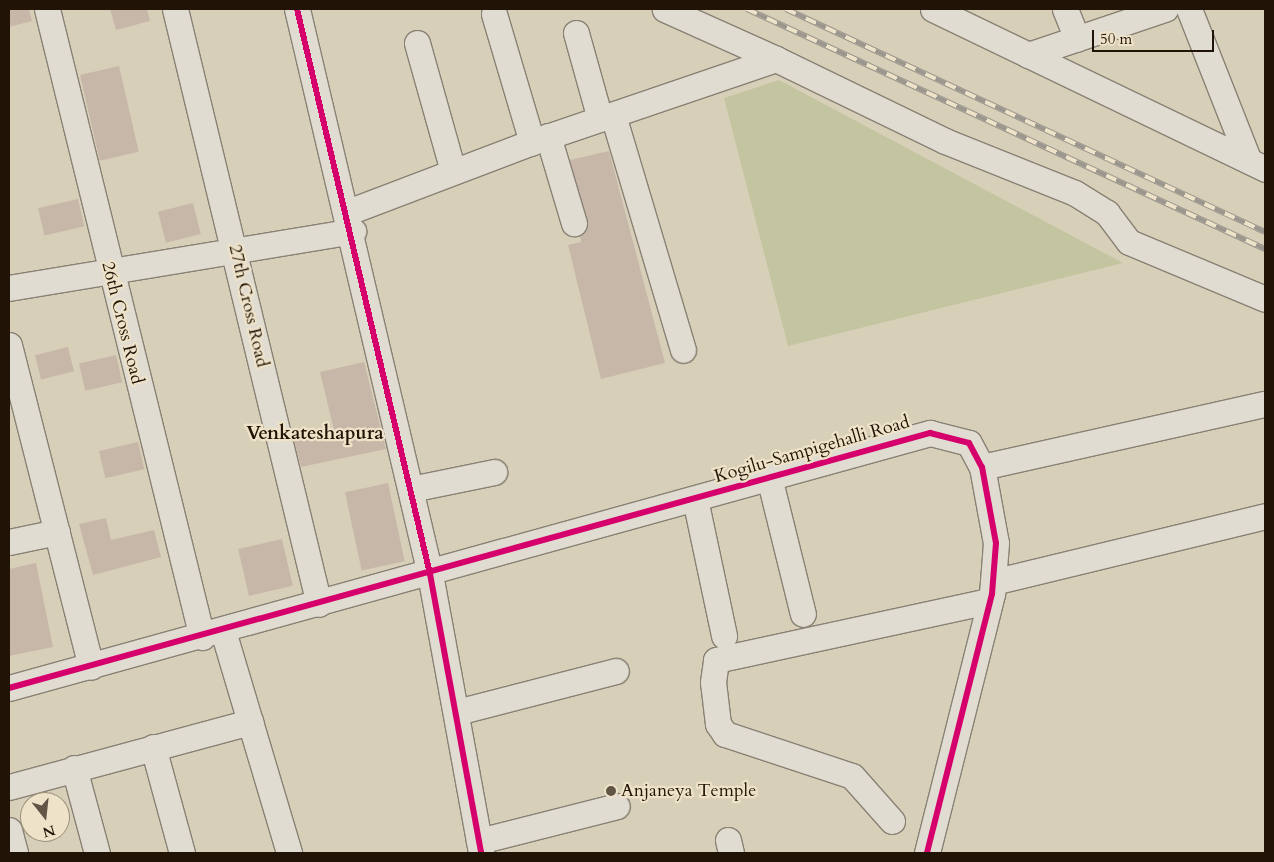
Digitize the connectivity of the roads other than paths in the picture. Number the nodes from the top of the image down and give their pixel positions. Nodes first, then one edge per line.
1 (47, 9) edge
2 (175, 9) edge
3 (297, 9) edge
4 (665, 9) edge
5 (933, 9) edge
6 (1065, 9) edge
7 (1165, 9) edge
8 (1189, 9) edge
9 (494, 14) dead end
10 (576, 33) dead end
11 (1077, 39) junction
12 (417, 43) dead end
13 (1028, 55) junction
14 (776, 59) junction
15 (606, 117) junction
16 (540, 139) junction
17 (1257, 165) edge
18 (453, 171) junction
19 (350, 221) junction
20 (574, 223) dead end
21 (234, 250) junction
22 (109, 273) junction
23 (9, 288) edge
24 (1265, 299) edge
25 (9, 345) edge
26 (683, 350) dead end
27 (12, 375) edge
28 (1265, 404) edge
29 (982, 467) junction
30 (494, 472) dead end
31 (769, 477) junction
32 (411, 490) junction
33 (694, 499) junction
34 (1265, 516) edge
35 (57, 532) junction
36 (9, 542) edge
37 (430, 574) junction
38 (992, 591) junction
39 (319, 604) junction
40 (804, 614) dead end
41 (212, 634) junction
42 (724, 636) dead end
43 (91, 668) junction
44 (616, 672) dead end
45 (9, 688) edge
46 (457, 712) junction
47 (250, 722) junction
48 (153, 747) junction
49 (74, 768) junction
50 (9, 787) edge
51 (617, 806) dead end
52 (892, 821) dead end
53 (9, 830) edge
54 (480, 847) edge
55 (15, 853) edge
56 (97, 853) edge
57 (182, 853) edge
58 (289, 853) edge
59 (928, 853) edge

1 - 22 street, 26th Cross Road
2 - 21 street, 27th Cross Road
3 - 19 street
4 - 14 street
5 - 13 street
6 - 11 street
7 - 11 street
8 - 17 street
9 - 16 street
10 - 15 street
11 - 13 street
12 - 18 street
13 - 17 street
14 - 15 street
14 - 24 street
15 - 16 street
15 - 26 street
16 - 18 street
16 - 20 street
18 - 19 street
19 - 21 street
19 - 32 street
21 - 22 street
21 - 39 street, 27th Cross Road
22 - 23 street
22 - 41 street, 26th Cross Road
25 - 27 street
27 - 35 street
28 - 29 street
29 - 31 street, Kogilu-Sampigehalli Road
29 - 38 street, Kogilu-Sampigehalli Road
30 - 32 street
31 - 33 street, Kogilu-Sampigehalli Road
31 - 40 street
32 - 37 street
33 - 37 street, Kogilu-Sampigehalli Road
33 - 42 street
34 - 38 street
35 - 36 street
35 - 43 street
37 - 39 street, Kogilu-Sampigehalli Road
37 - 46 street
38 - 52 street
38 - 59 street, Kogilu-Sampigehalli Road
39 - 41 street, Kogilu-Sampigehalli Road
41 - 43 street, Kogilu-Sampigehalli Road
41 - 47 street, 26th Cross Road
43 - 45 street, Kogilu-Sampigehalli Road
44 - 46 street
46 - 54 street
47 - 48 street
47 - 58 street, 26th Cross Road
48 - 49 street
48 - 57 street
49 - 50 street
49 - 56 street
51 - 54 street
53 - 55 street

